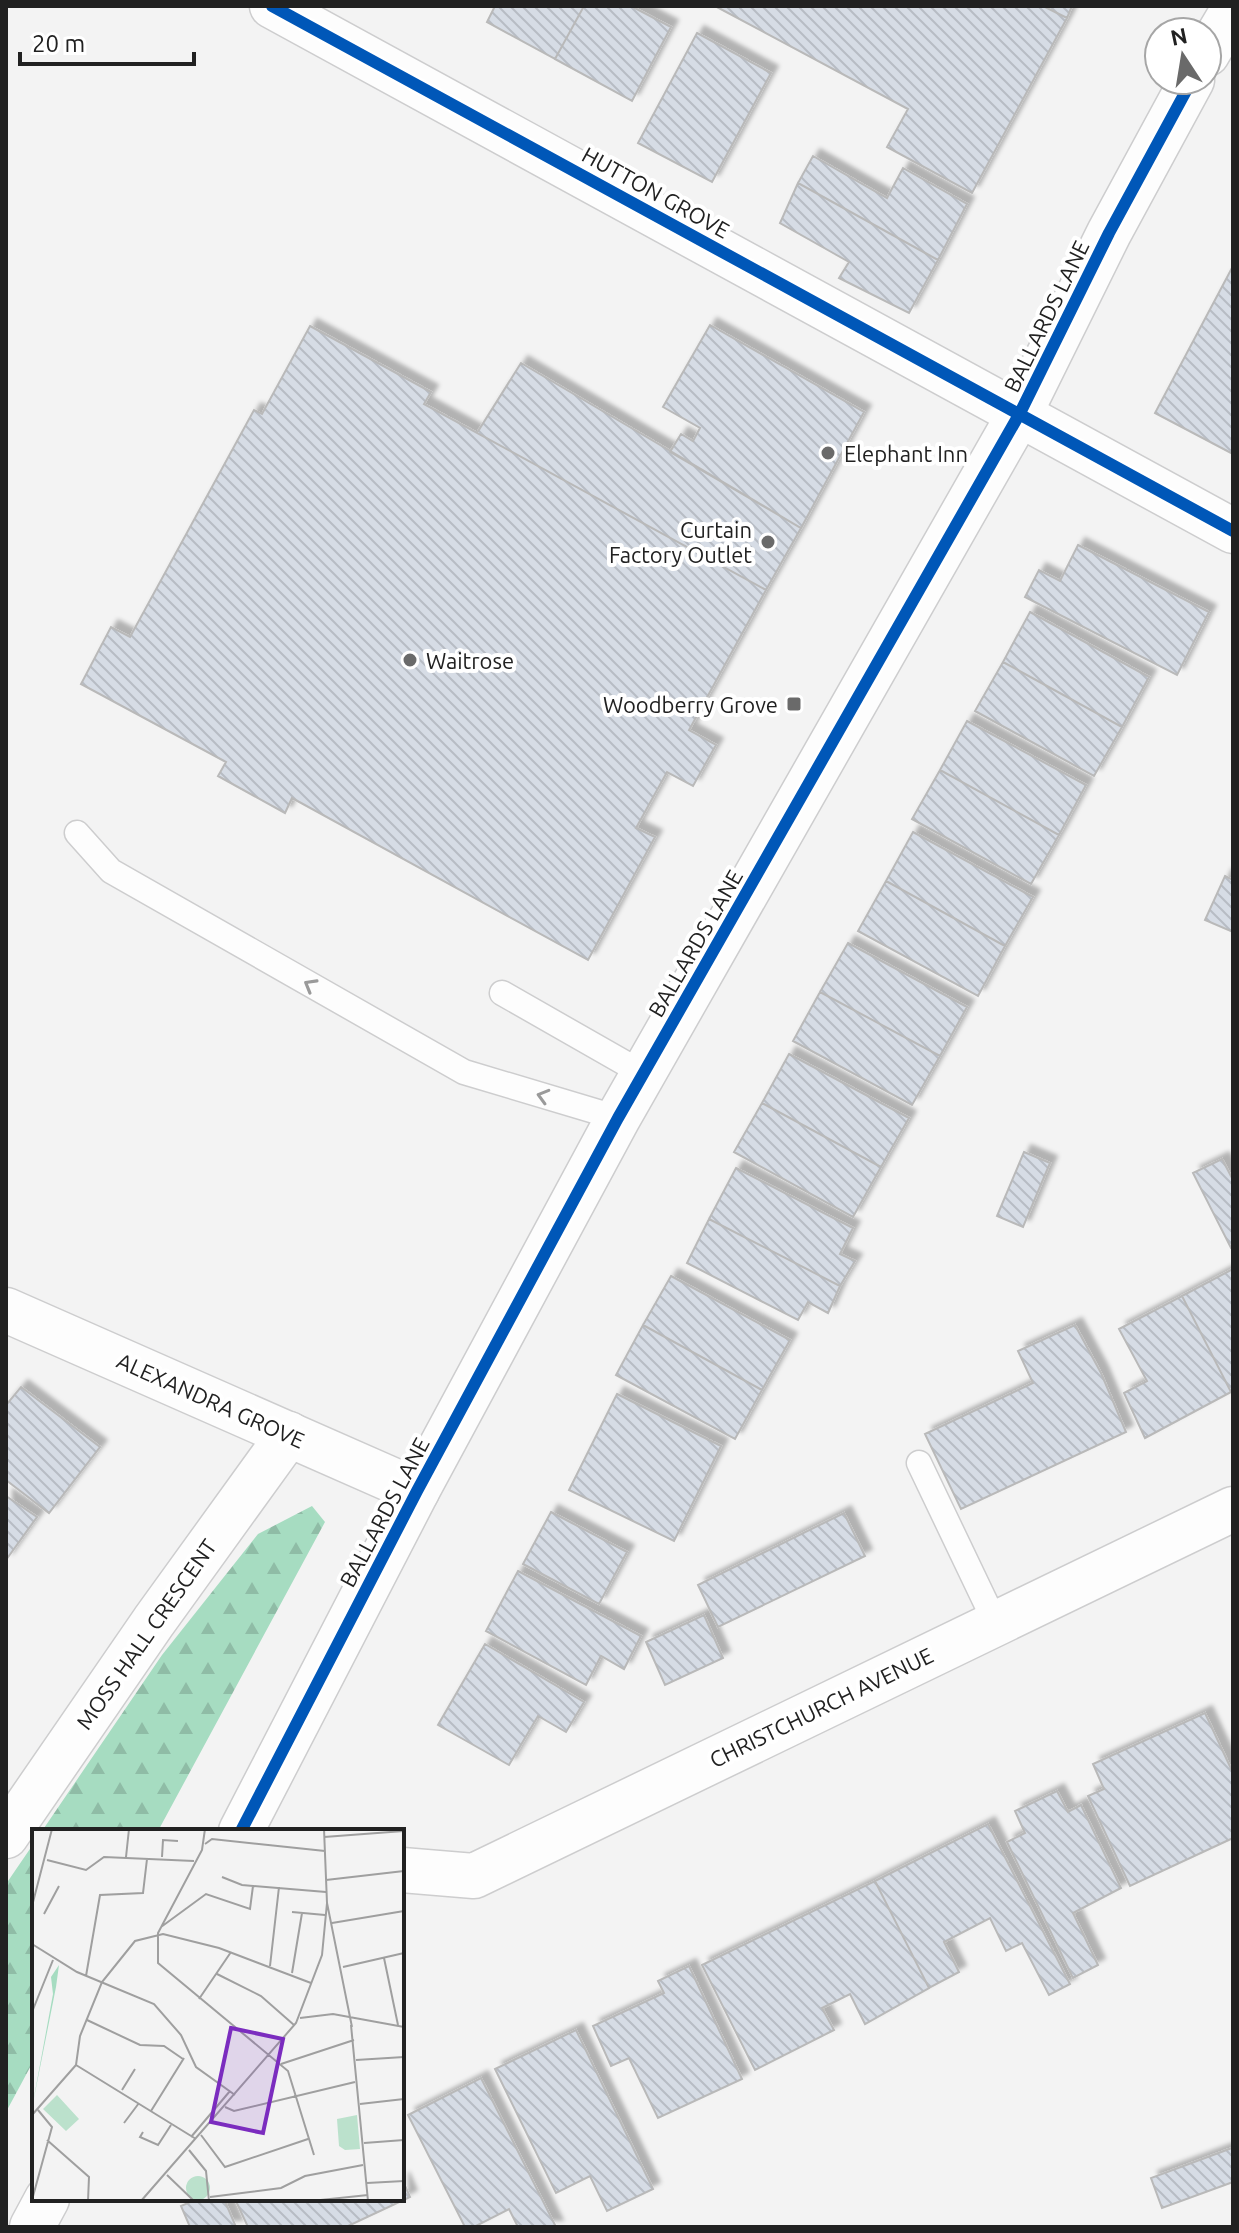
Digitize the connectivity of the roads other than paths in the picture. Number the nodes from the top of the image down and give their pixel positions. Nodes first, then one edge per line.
1 (272, 6) edge
2 (1183, 96) edge
3 (1020, 413) junction
4 (1233, 531) edge
5 (77, 833) dead end
6 (502, 993) dead end
7 (644, 1074) junction
8 (618, 1118) junction
9 (6, 1310) edge
10 (289, 1434) junction
11 (919, 1463) dead end
12 (417, 1491) junction
13 (1233, 1509) edge
14 (995, 1622) junction
15 (254, 1828) edge
16 (6, 1836) edge
17 (404, 1870) edge
18 (46, 2201) edge
19 (32, 2227) edge

1 - 3 street, HUTTON GROVE
2 - 3 street, BALLARDS LANE
3 - 4 street
3 - 7 street, BALLARDS LANE
8 -> 5 lane
6 - 7 lane
7 - 8 street, BALLARDS LANE
8 - 12 street, BALLARDS LANE
9 - 10 street, ALEXANDRA GROVE
10 - 12 street, ALEXANDRA GROVE
10 - 16 street, MOSS HALL CRESCENT
11 - 14 lane
12 - 15 street, BALLARDS LANE
13 - 14 street, CHRISTCHURCH AVENUE
14 - 17 street, CHRISTCHURCH AVENUE
18 - 19 street

